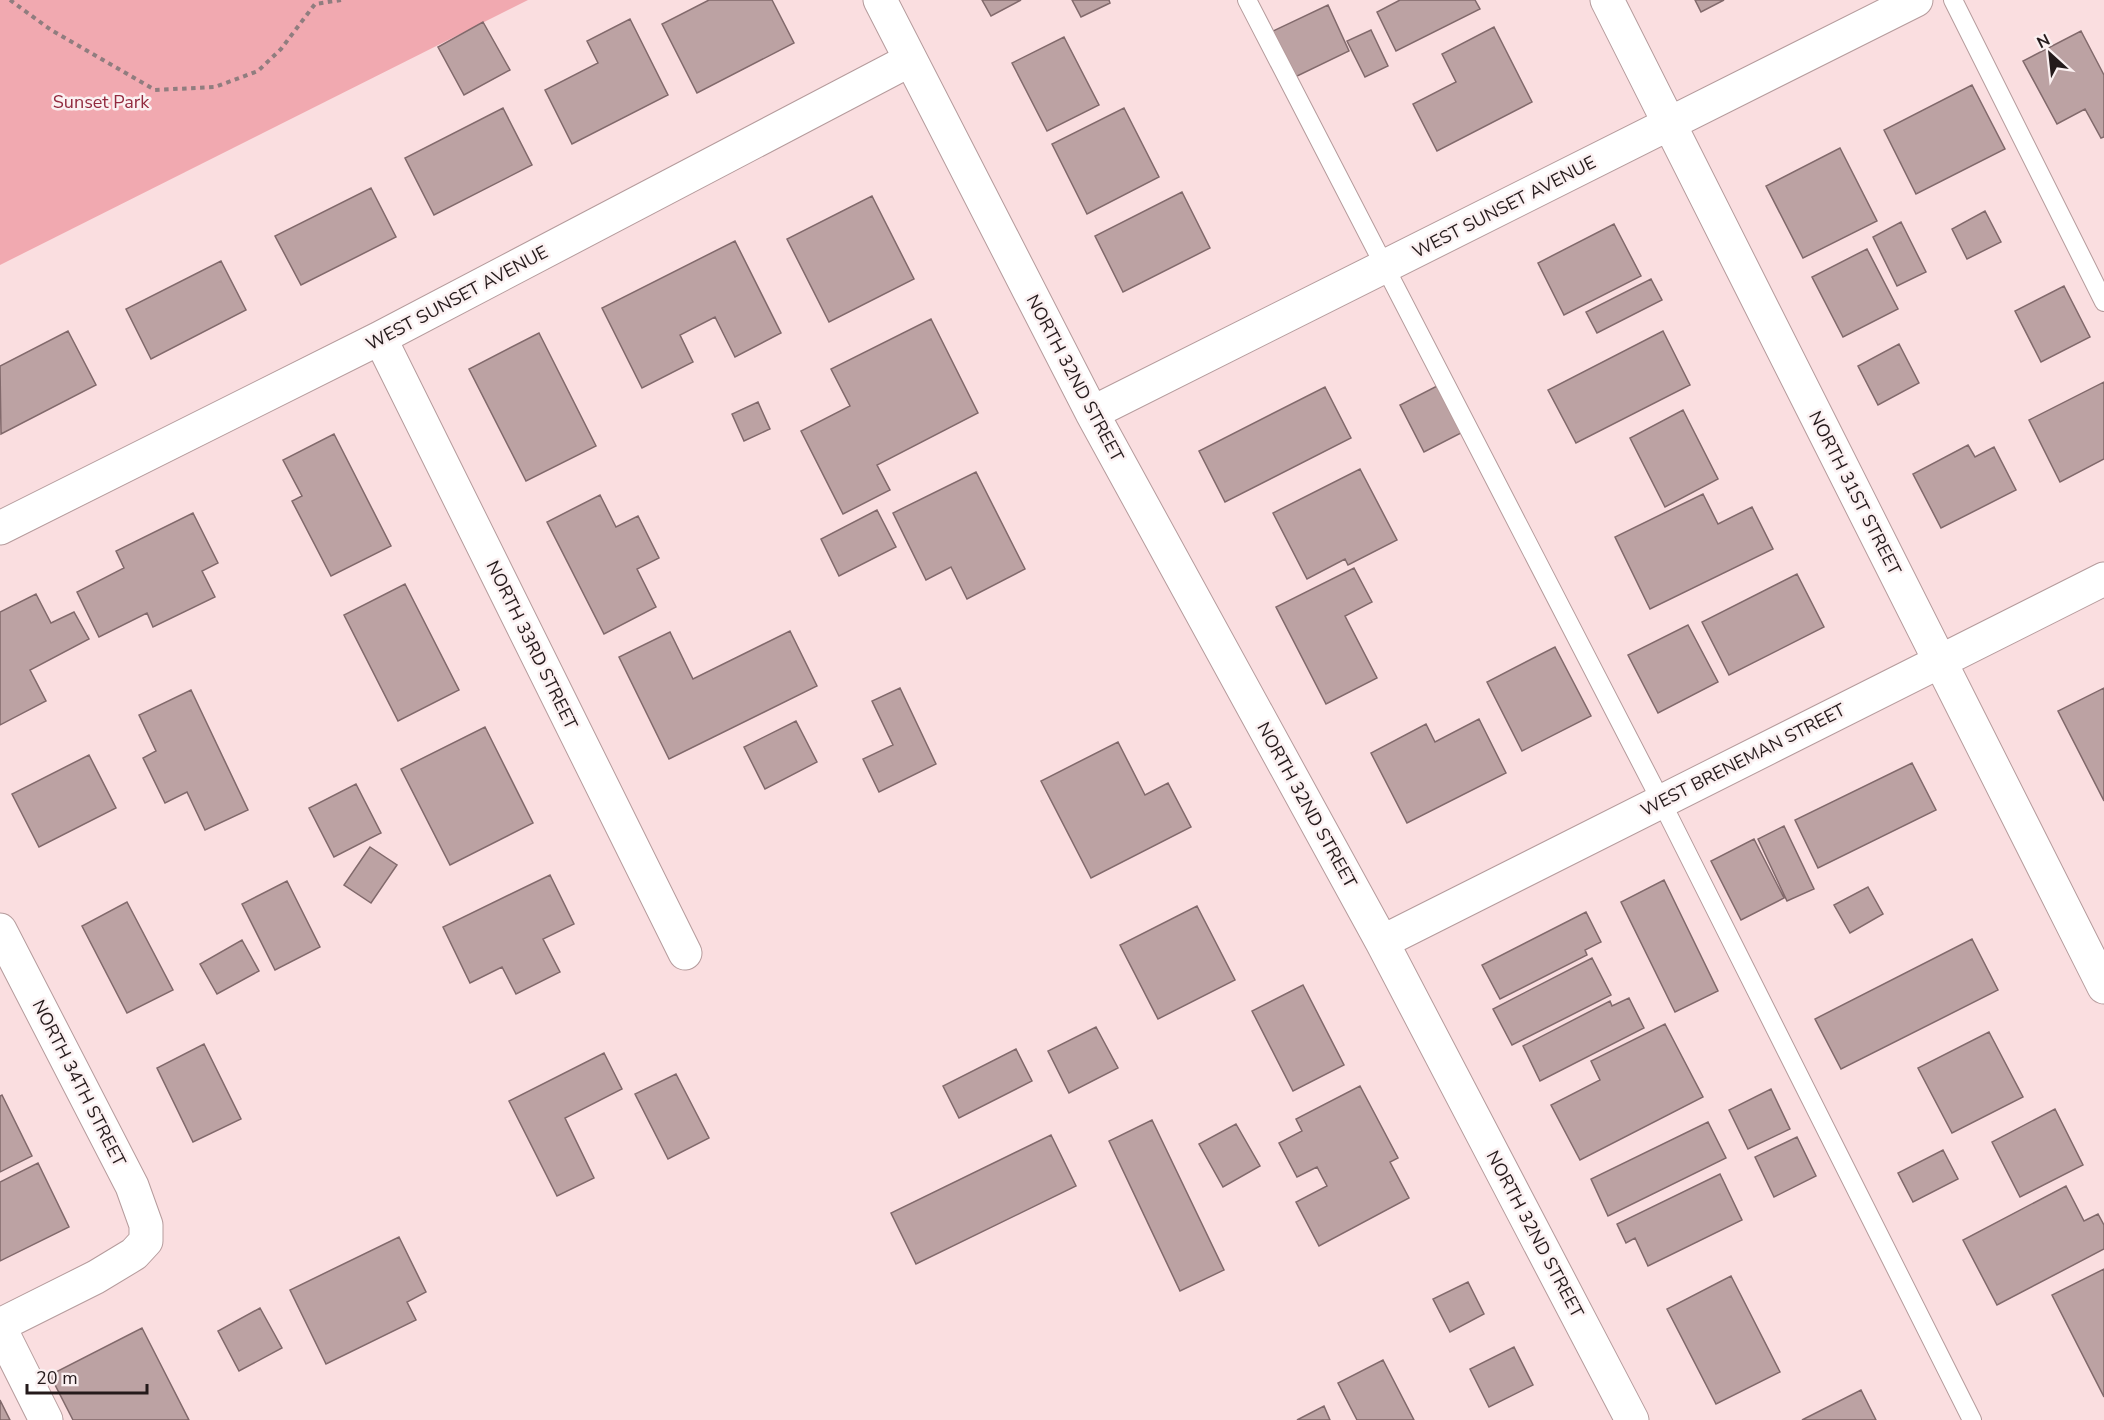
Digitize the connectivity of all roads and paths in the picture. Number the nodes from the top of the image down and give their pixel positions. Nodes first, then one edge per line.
1 (10, 0) edge
2 (341, 0) edge
3 (880, 0) edge
4 (1247, 0) edge
5 (1607, 0) edge
6 (1917, 0) edge
7 (1953, 0) edge
8 (909, 60) junction
9 (1669, 124) junction
10 (1386, 266) junction
11 (2104, 302) edge
12 (380, 338) junction
13 (1092, 413) junction
14 (0, 528) edge
15 (2104, 579) edge
16 (1940, 662) junction
17 (1661, 801) junction
18 (0, 930) edge
19 (1382, 942) junction
20 (685, 953) dead end
21 (2104, 987) edge
22 (0, 1326) edge
23 (46, 1420) edge
24 (1632, 1420) edge
25 (1972, 1420) edge

1 - 2 path
3 - 8 street, NORTH 32ND STREET
4 - 10 lane
5 - 9 street, NORTH 31ST STREET
6 - 9 street, WEST SUNSET AVENUE
7 - 11 lane
8 - 12 street, WEST SUNSET AVENUE
8 - 13 street, NORTH 32ND STREET
9 - 10 street, WEST SUNSET AVENUE
9 - 16 street, NORTH 31ST STREET
10 - 13 street, WEST SUNSET AVENUE
10 - 17 lane
12 - 14 street, WEST SUNSET AVENUE
12 - 20 street, NORTH 33RD STREET
13 - 19 street, NORTH 32ND STREET
15 - 16 street, WEST BRENEMAN STREET
16 - 17 street, WEST BRENEMAN STREET
16 - 21 street, NORTH 31ST STREET
17 - 19 street, WEST BRENEMAN STREET
17 - 25 lane
18 - 22 street, NORTH 34TH STREET
19 - 24 street, NORTH 32ND STREET
22 - 23 street

